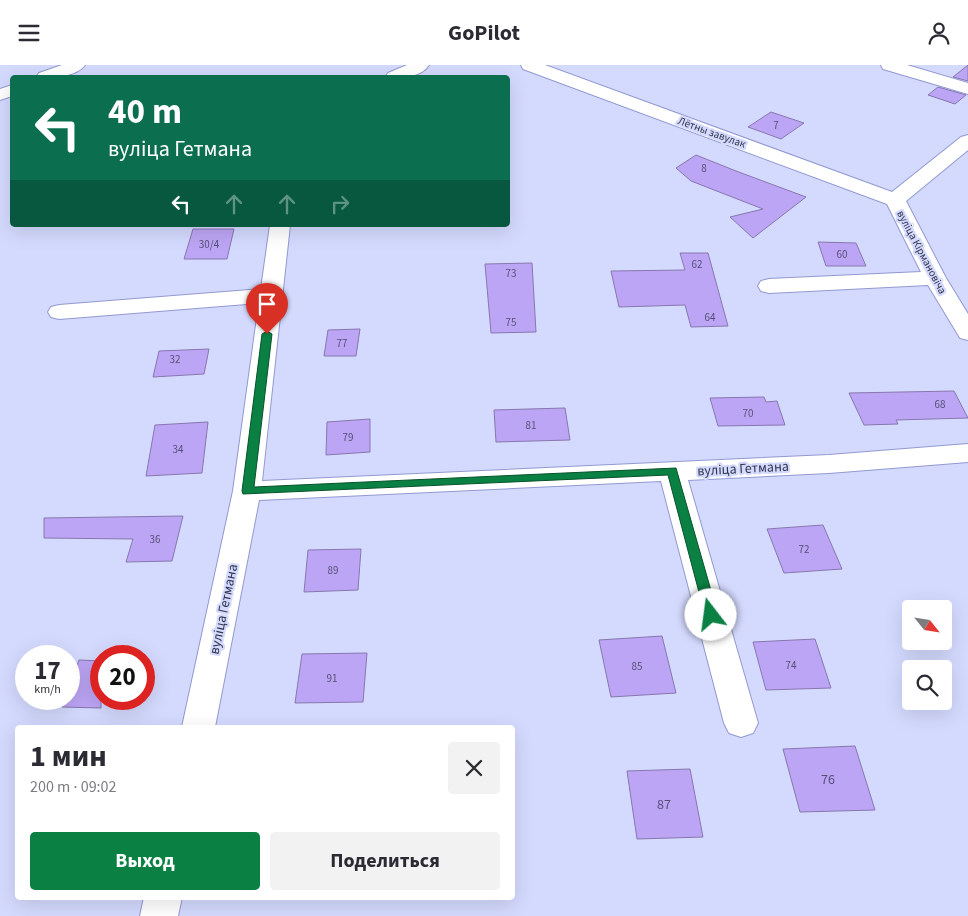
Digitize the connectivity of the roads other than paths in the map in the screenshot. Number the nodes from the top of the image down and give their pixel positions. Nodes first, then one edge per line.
1 (78, 65) edge
2 (421, 65) edge
3 (529, 65) edge
4 (889, 65) edge
5 (50, 75) edge
6 (398, 75) edge
7 (968, 89) edge
8 (968, 141) edge
9 (895, 200) junction
10 (280, 227) edge
11 (935, 278) junction
12 (769, 285) dead end
13 (272, 295) junction
14 (59, 312) dead end
15 (968, 333) edge
16 (968, 453) edge
17 (672, 471) junction
18 (248, 491) junction
19 (741, 723) dead end
20 (198, 725) edge
21 (162, 900) edge
22 (159, 916) edge

1 - 5 street
2 - 6 street
3 - 9 street, Лётны завулак
4 - 7 street
8 - 9 street, вуліца Кірмановіча
9 - 11 street, вуліца Кірмановіча
10 - 13 street, вуліца Гетмана
11 - 12 street
11 - 15 street, вуліца Кірмановіча
13 - 14 street
13 - 18 street, вуліца Гетмана
16 - 17 street, вуліца Гетмана
17 - 18 street, вуліца Гетмана
17 - 19 street
18 - 20 street, вуліца Гетмана
21 - 22 street

